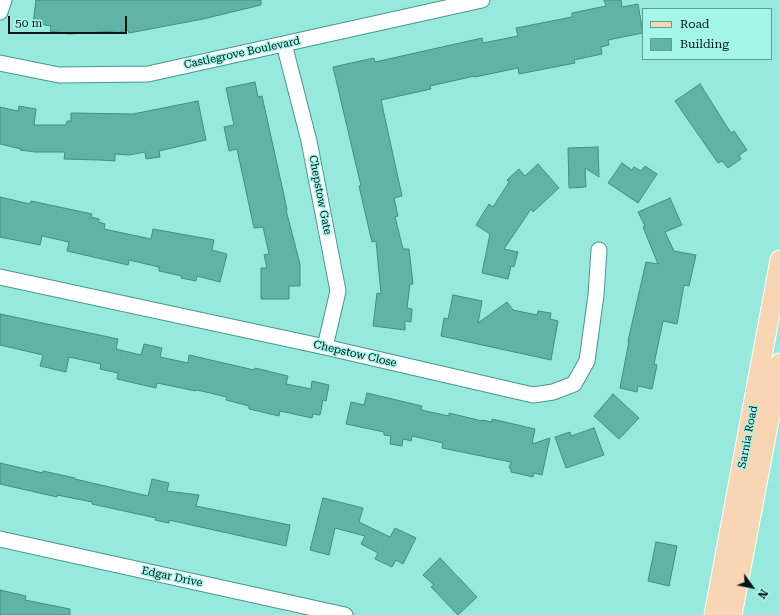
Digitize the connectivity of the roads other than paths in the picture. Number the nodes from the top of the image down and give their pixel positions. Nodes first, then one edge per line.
1 (4, 0) edge
2 (478, 0) edge
3 (0, 12) edge
4 (284, 44) junction
5 (0, 63) edge
6 (599, 250) dead end
7 (780, 260) edge
8 (0, 277) edge
9 (324, 347) junction
10 (780, 363) edge
11 (767, 420) edge
12 (0, 539) edge
13 (345, 615) edge
14 (714, 615) edge
15 (732, 615) edge

1 - 3 street
2 - 4 street, Castlegrove Boulevard
4 - 5 street, Castlegrove Boulevard
4 - 9 street, Chepstow Gate
6 - 9 street, Chepstow Close
7 - 11 main road, Sarnia Road
8 - 9 street, Chepstow Close
10 - 11 main road, Sarnia Road
11 - 14 main road, Sarnia Road
11 - 15 main road, Sarnia Road
12 - 13 street, Edgar Drive

